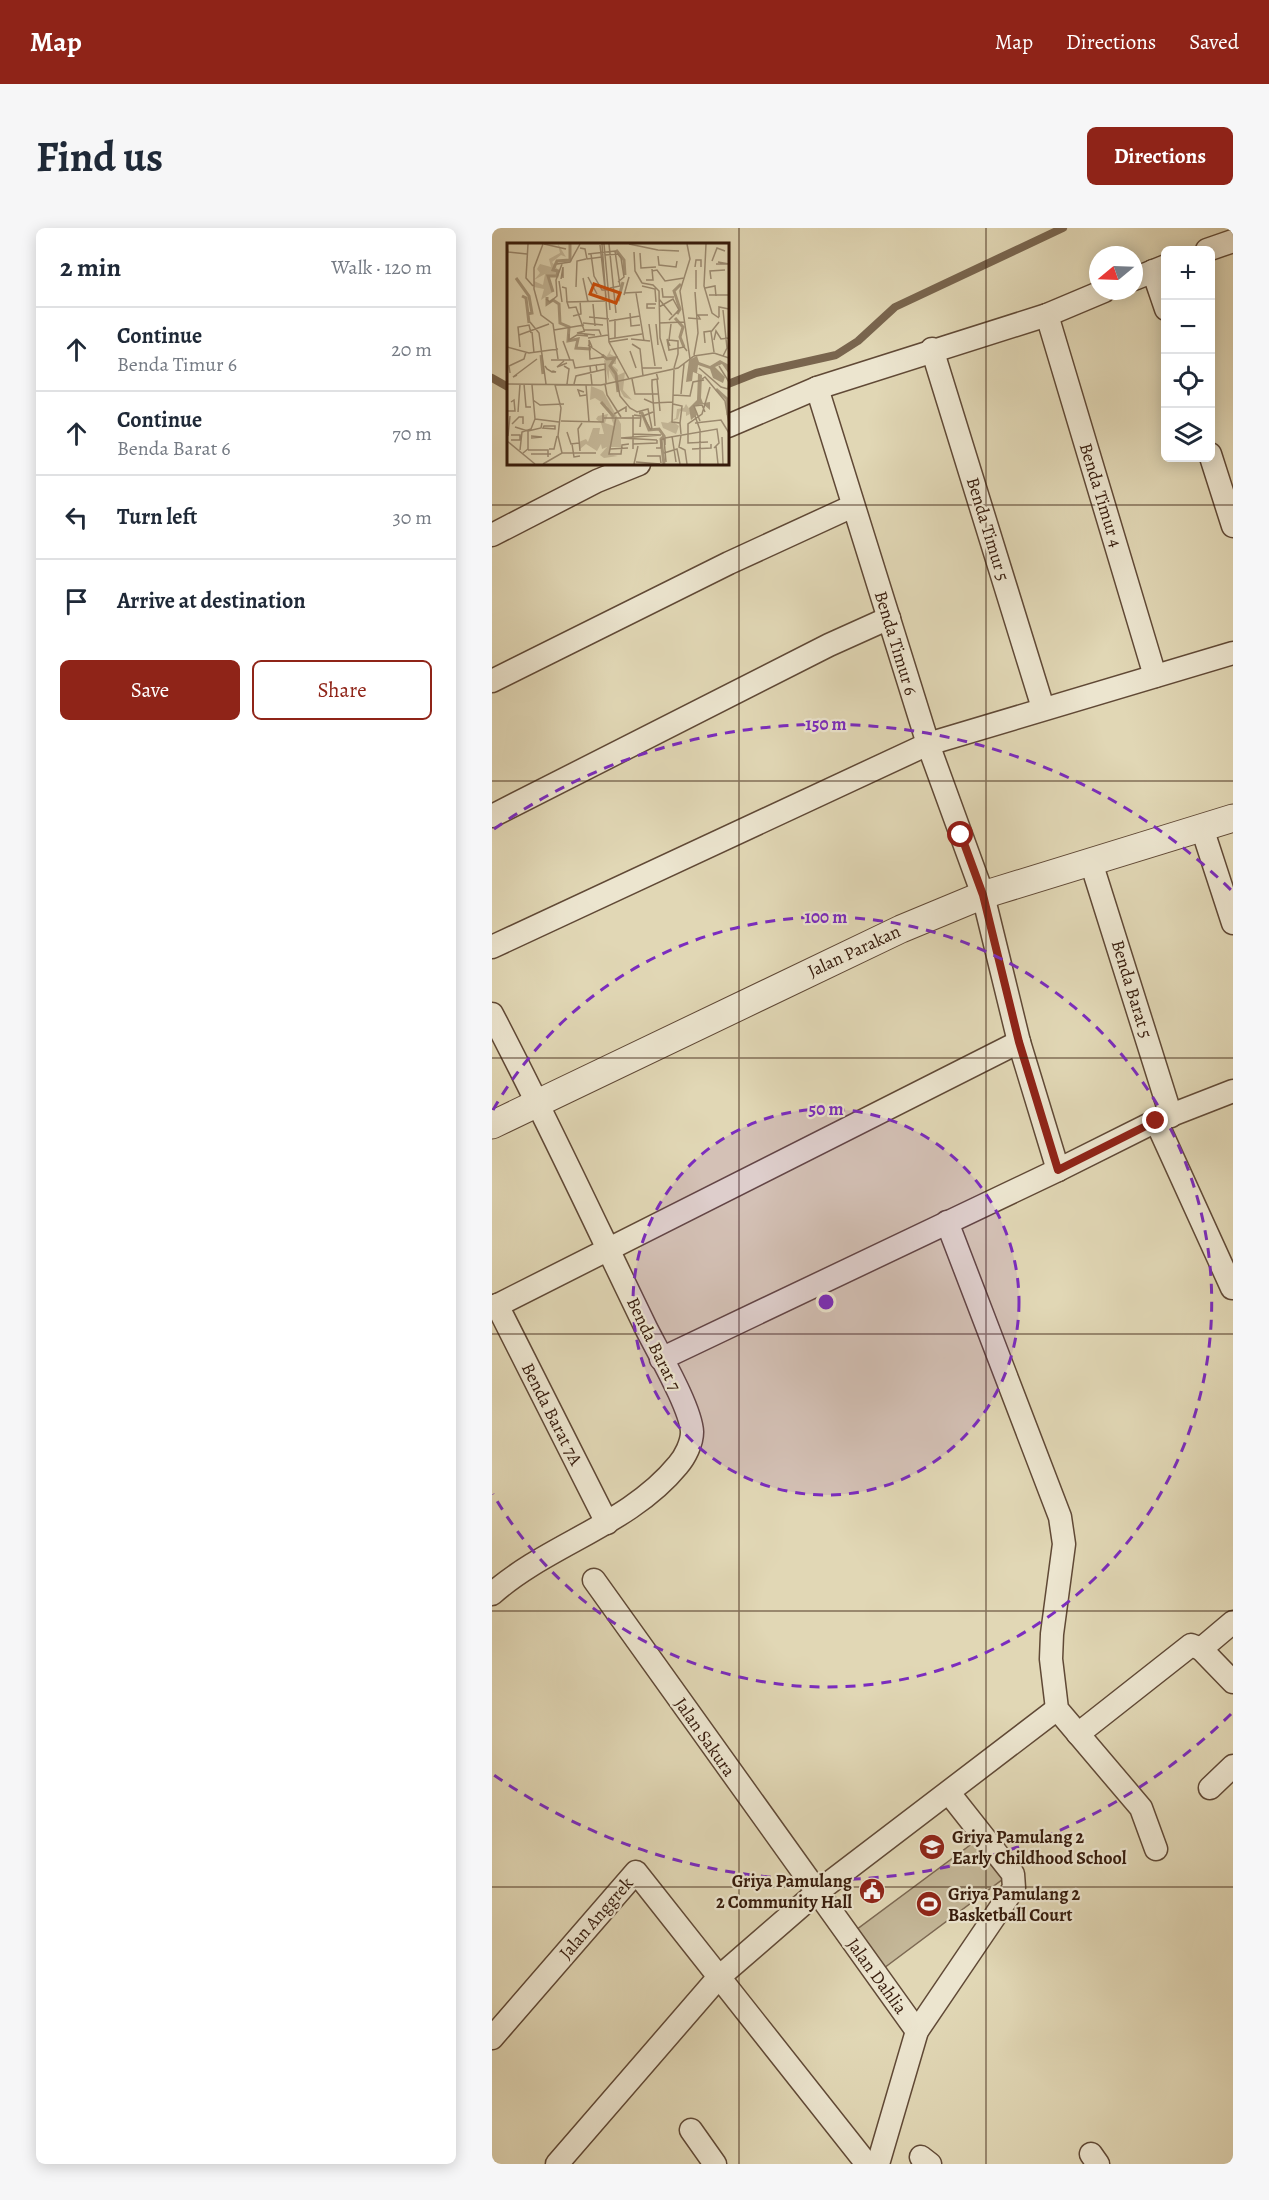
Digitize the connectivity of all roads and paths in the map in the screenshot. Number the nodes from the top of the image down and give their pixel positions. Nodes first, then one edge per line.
1 (1233, 241) edge
2 (1215, 247) edge
3 (1151, 272) edge
4 (1089, 297) edge
5 (1162, 300) edge
6 (1047, 315) junction
7 (932, 350) junction
8 (817, 388) junction
9 (729, 426) edge
10 (1213, 462) edge
11 (637, 465) edge
12 (853, 506) junction
13 (1233, 526) edge
14 (492, 535) edge
15 (889, 618) junction
16 (1233, 653) edge
17 (1155, 676) junction
18 (492, 681) edge
19 (1043, 708) junction
20 (928, 744) junction
21 (492, 816) edge
22 (1233, 818) edge
23 (1202, 828) junction
24 (1091, 862) junction
25 (983, 895) junction
26 (1233, 923) edge
27 (492, 947) edge
28 (492, 1014) edge
29 (1019, 1042) junction
30 (1233, 1091) edge
31 (538, 1102) junction
32 (1163, 1118) junction
33 (492, 1125) edge
34 (1058, 1170) junction
35 (947, 1222) junction
36 (608, 1248) junction
37 (1232, 1288) edge
38 (494, 1306) edge
39 (661, 1359) junction
40 (608, 1523) junction
41 (594, 1580) dead end
42 (495, 1583) edge
43 (1233, 1622) edge
44 (1202, 1649) junction
45 (1233, 1682) edge
46 (1057, 1709) junction
47 (1078, 1734) junction
48 (1233, 1766) edge
49 (1210, 1788) dead end
50 (949, 1793) junction
51 (1156, 1849) dead end
52 (816, 1893) junction
53 (718, 1978) junction
54 (917, 2031) junction
55 (493, 2036) edge
56 (692, 2130) dead end
57 (557, 2164) edge
58 (715, 2164) edge
59 (867, 2164) edge
60 (878, 2164) edge

1 - 2 street
3 - 5 street
4 - 6 street
6 - 7 street
6 - 17 street, Benda Timur 4
7 - 8 street
7 - 19 street, Benda Timur 5
8 - 9 street
8 - 12 street, Benda Timur 6
10 - 13 street
11 - 14 street
12 - 15 street, Benda Timur 6
12 - 18 street
15 - 20 street, Benda Timur 6
15 - 21 street
16 - 17 street
17 - 19 street
19 - 20 street
20 - 25 street, Benda Timur 6
20 - 27 street
22 - 23 street, Jalan Parakan
23 - 24 street, Jalan Parakan
23 - 26 street
24 - 25 street, Jalan Parakan
24 - 32 street, Benda Barat 5
25 - 29 street, Benda Timur 6
25 - 31 street, Jalan Parakan
28 - 31 street, Benda Barat 7
29 - 34 street, Benda Timur 6
29 - 36 street
30 - 32 street
31 - 33 street, Jalan Parakan
31 - 36 street, Benda Barat 7
32 - 34 street
32 - 37 street, Benda Barat 5
34 - 35 street
35 - 39 street
35 - 46 street
36 - 38 street
36 - 39 street, Benda Barat 7
38 - 40 street, Benda Barat 7A
39 - 40 street, Benda Barat 7
40 - 42 street, Benda Barat 7
41 - 52 street, Jalan Sakura
43 - 44 street
44 - 45 street
44 - 47 street
46 - 47 street
46 - 50 street
47 - 51 street
48 - 49 street
50 - 52 street
50 - 54 street
52 - 53 street
52 - 54 street, Jalan Dahlia
53 - 55 street, Jalan Anggrek
53 - 57 street
53 - 59 street
54 - 60 street
56 - 58 street

